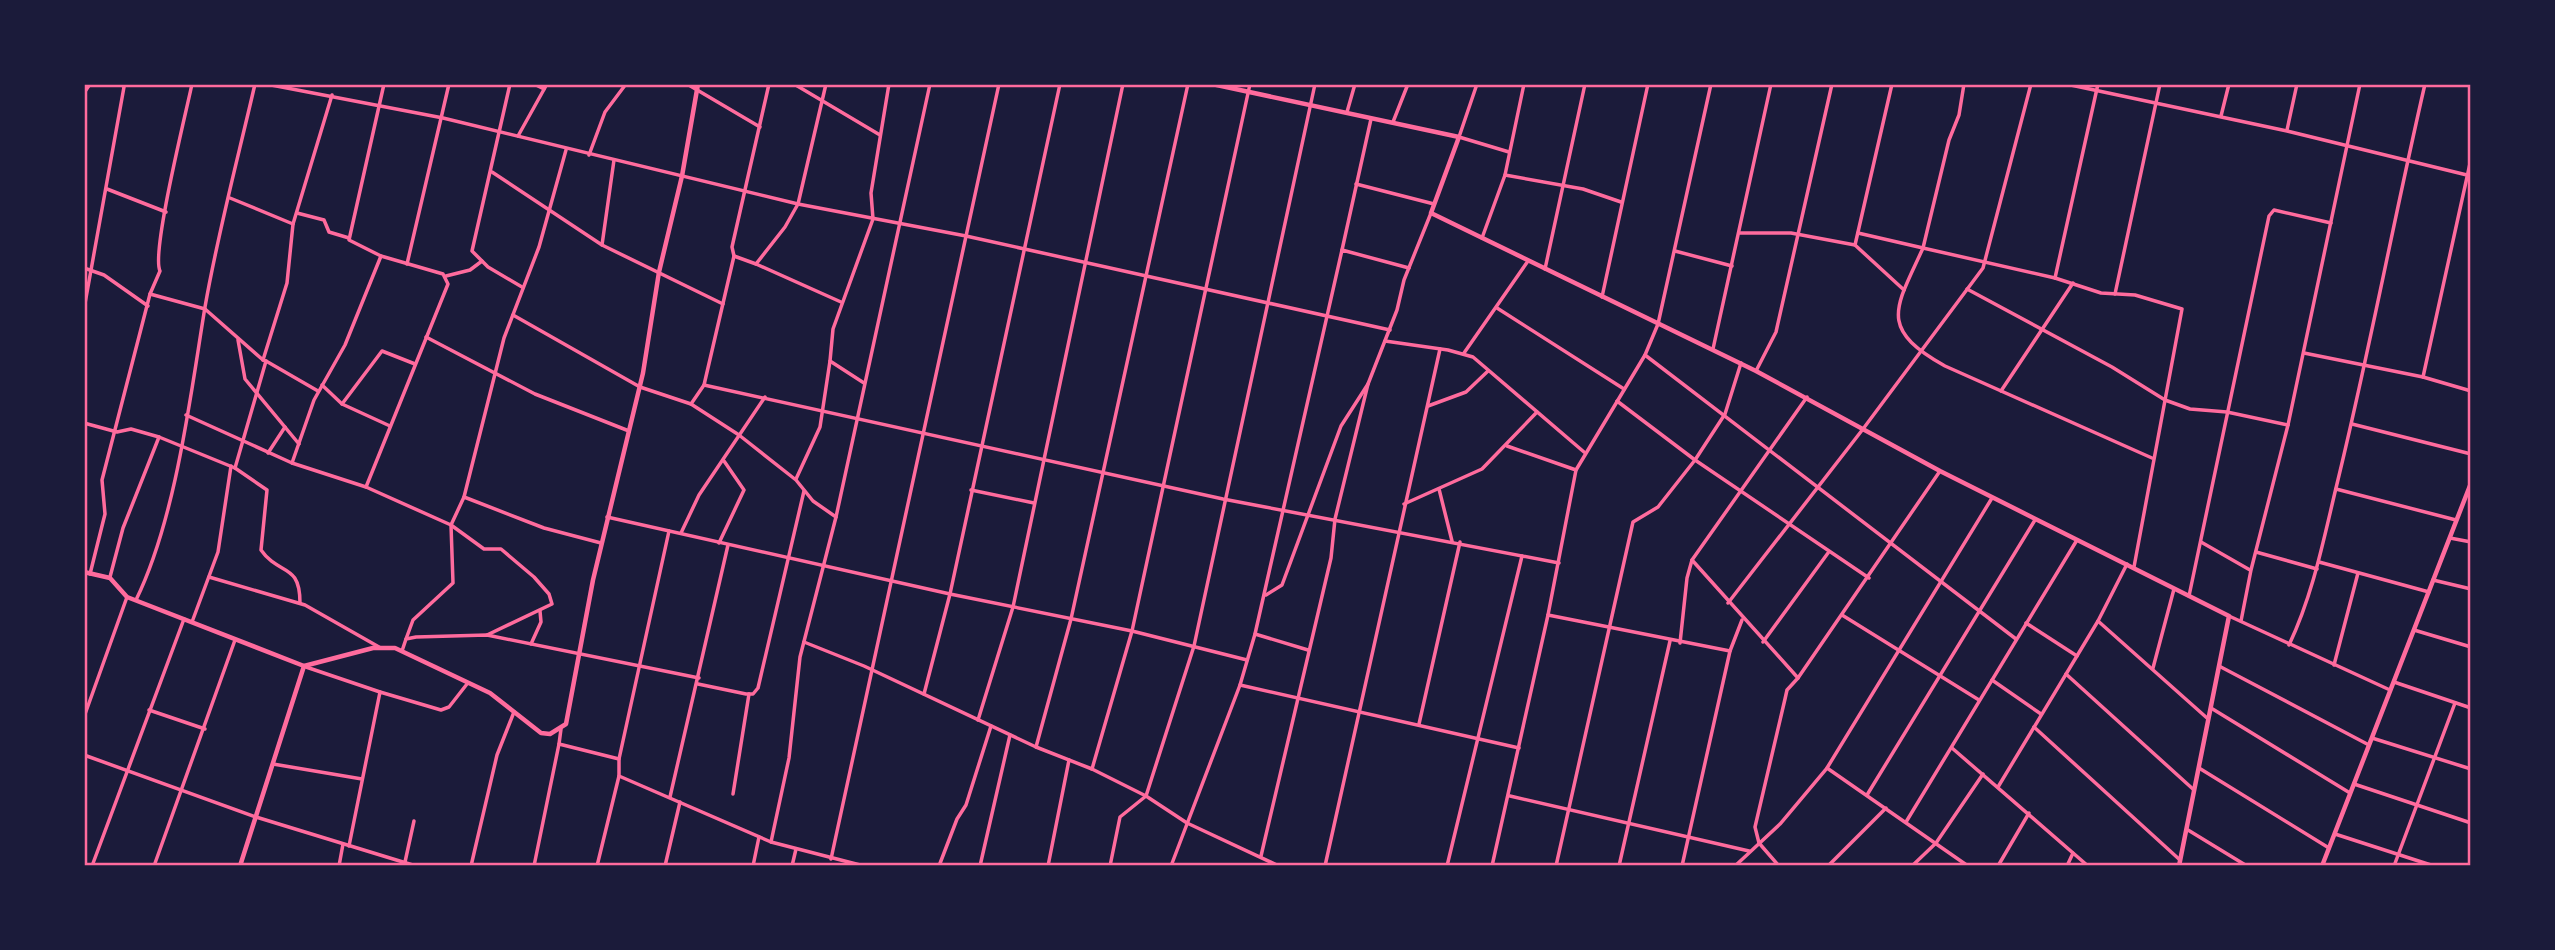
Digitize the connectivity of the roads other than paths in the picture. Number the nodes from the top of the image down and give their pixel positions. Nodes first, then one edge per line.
1 (90, 84) edge
2 (121, 84) edge
3 (192, 84) edge
4 (255, 84) edge
5 (266, 84) edge
6 (384, 84) edge
7 (449, 84) edge
8 (510, 84) edge
9 (534, 84) edge
10 (547, 84) edge
11 (626, 84) edge
12 (687, 84) edge
13 (698, 84) edge
14 (769, 84) edge
15 (794, 84) edge
16 (826, 84) edge
17 (889, 84) edge
18 (930, 84) edge
19 (999, 84) edge
20 (1060, 84) edge
21 (1123, 84) edge
22 (1188, 84) edge
23 (1212, 84) edge
24 (1250, 84) edge
25 (1315, 84) edge
26 (1355, 84) edge
27 (1408, 84) edge
28 (1477, 84) edge
29 (1524, 84) edge
30 (1585, 84) edge
31 (1648, 84) edge
32 (1711, 84) edge
33 (1771, 84) edge
34 (1832, 84) edge
35 (1892, 84) edge
36 (1964, 84) edge
37 (2031, 84) edge
38 (2066, 84) edge
39 (2098, 84) edge
40 (2160, 84) edge
41 (2229, 84) edge
42 (2297, 84) edge
43 (2360, 84) edge
44 (2425, 84) edge
45 (544, 89) junction
46 (696, 90) junction
47 (2096, 91) junction
48 (1248, 92) junction
49 (84, 93) edge
50 (332, 95) junction
51 (822, 100) junction
52 (1311, 104) junction
53 (2156, 104) junction
54 (379, 108) junction
55 (1347, 113) junction
56 (1371, 117) junction
57 (2221, 117) junction
58 (443, 118) junction
59 (1393, 122) junction
60 (760, 127) junction
61 (2287, 131) junction
62 (499, 132) junction
63 (880, 135) junction
64 (519, 136) junction
65 (1459, 138) junction
66 (2346, 146) junction
67 (566, 149) junction
68 (1509, 152) junction
69 (589, 155) junction
70 (2471, 159) edge
71 (614, 160) junction
72 (2407, 161) junction
73 (492, 172) junction
74 (1504, 175) junction
75 (682, 176) junction
76 (2469, 176) edge
77 (1356, 184) junction
78 (1564, 186) junction
79 (107, 189) junction
80 (745, 191) junction
81 (229, 198) junction
82 (1622, 203) junction
83 (798, 204) junction
84 (1434, 205) junction
85 (550, 211) junction
86 (166, 212) junction
87 (297, 213) junction
88 (1431, 213) junction
89 (873, 219) junction
90 (293, 223) junction
91 (2331, 223) junction
92 (899, 224) junction
93 (1740, 233) junction
94 (1858, 233) junction
95 (1797, 234) junction
96 (966, 236) junction
97 (349, 237) junction
98 (1482, 238) junction
99 (602, 245) junction
100 (1855, 245) junction
101 (1923, 248) junction
102 (1025, 250) junction
103 (1342, 250) junction
104 (1675, 251) junction
105 (381, 256) junction
106 (734, 256) junction
107 (482, 261) junction
108 (1528, 261) junction
109 (1986, 261) junction
110 (1085, 262) junction
111 (407, 264) junction
112 (756, 264) junction
113 (1732, 266) junction
114 (84, 268) edge
115 (1409, 268) junction
116 (1545, 269) junction
117 (92, 271) junction
118 (659, 272) junction
119 (446, 276) junction
120 (1146, 277) junction
121 (2055, 278) junction
122 (2073, 283) junction
123 (522, 287) junction
124 (1208, 289) junction
125 (1967, 289) junction
126 (1904, 290) junction
127 (150, 294) junction
128 (2115, 295) junction
129 (1602, 297) junction
130 (841, 302) junction
131 (1268, 303) junction
132 (723, 304) junction
133 (148, 306) junction
134 (1497, 308) junction
135 (84, 309) edge
136 (205, 309) junction
137 (513, 315) junction
138 (1326, 317) junction
139 (1658, 324) junction
140 (1390, 330) junction
141 (2041, 331) junction
142 (426, 337) junction
143 (238, 340) junction
144 (1385, 341) junction
145 (1440, 349) junction
146 (1713, 349) junction
147 (1920, 350) junction
148 (1464, 353) junction
149 (2304, 353) junction
150 (1644, 355) junction
151 (265, 360) junction
152 (831, 361) junction
153 (1741, 363) junction
154 (415, 364) junction
155 (2366, 364) junction
156 (1488, 371) junction
157 (1756, 371) junction
158 (495, 374) junction
159 (2423, 377) junction
160 (864, 383) junction
161 (1368, 384) junction
162 (322, 385) junction
163 (704, 386) junction
164 (640, 387) junction
165 (1624, 389) junction
166 (318, 391) junction
167 (2001, 391) junction
168 (2471, 391) edge
169 (259, 396) junction
170 (765, 397) junction
171 (1807, 397) junction
172 (2165, 400) junction
173 (1617, 401) junction
174 (342, 404) junction
175 (691, 404) junction
176 (1427, 406) junction
177 (821, 411) junction
178 (1537, 412) junction
179 (2227, 412) junction
180 (1725, 414) junction
181 (186, 415) junction
182 (857, 417) junction
183 (84, 423) edge
184 (2352, 424) junction
185 (2288, 425) junction
186 (390, 426) junction
187 (285, 427) junction
188 (1863, 429) junction
189 (629, 431) junction
190 (922, 431) junction
191 (117, 432) junction
192 (739, 435) junction
193 (159, 438) junction
194 (243, 443) junction
195 (300, 445) junction
196 (981, 445) junction
197 (1507, 446) junction
198 (179, 447) junction
199 (1772, 450) junction
200 (1585, 452) junction
201 (268, 453) junction
202 (2471, 454) edge
203 (2152, 458) junction
204 (1042, 459) junction
205 (1695, 460) junction
206 (724, 461) junction
207 (292, 463) junction
208 (233, 467) junction
209 (1576, 470) junction
210 (1940, 471) junction
211 (1104, 473) junction
212 (796, 480) junction
213 (2471, 483) edge
214 (1819, 485) junction
215 (1164, 486) junction
216 (366, 488) junction
217 (1439, 489) junction
218 (2336, 489) junction
219 (971, 490) junction
220 (804, 491) junction
221 (1742, 492) junction
222 (464, 497) junction
223 (1992, 498) junction
224 (1223, 499) junction
225 (1034, 503) junction
226 (1404, 504) junction
227 (1285, 510) junction
228 (1307, 513) junction
229 (607, 517) junction
230 (836, 517) junction
231 (1335, 519) junction
232 (2035, 520) junction
233 (2456, 520) junction
234 (452, 525) junction
235 (1788, 525) junction
236 (669, 531) junction
237 (1399, 531) junction
238 (681, 533) junction
239 (2450, 538) junction
240 (2077, 540) junction
241 (1452, 541) junction
242 (1460, 542) junction
243 (2201, 542) junction
244 (2471, 542) edge
245 (601, 543) junction
246 (719, 543) junction
247 (1893, 544) junction
248 (728, 545) junction
249 (2256, 552) junction
250 (1828, 553) junction
251 (1522, 556) junction
252 (787, 558) junction
253 (1692, 560) junction
254 (2319, 562) junction
255 (1559, 563) junction
256 (2127, 564) junction
257 (823, 565) junction
258 (2134, 567) junction
259 (2317, 569) junction
260 (2251, 570) junction
261 (87, 573) edge
262 (2358, 573) junction
263 (209, 577) junction
264 (110, 578) junction
265 (1868, 578) junction
266 (889, 579) junction
267 (2433, 580) junction
268 (1941, 583) junction
269 (2174, 589) junction
270 (2471, 589) edge
271 (2429, 592) junction
272 (950, 594) junction
273 (1264, 596) junction
274 (2189, 596) junction
275 (127, 597) junction
276 (136, 600) junction
277 (300, 603) junction
278 (1728, 603) junction
279 (1013, 607) junction
280 (540, 611) junction
281 (1979, 613) junction
282 (1548, 615) junction
283 (1842, 615) junction
284 (2229, 615) junction
285 (1071, 618) junction
286 (184, 619) junction
287 (1742, 620) junction
288 (2098, 621) junction
289 (2242, 621) junction
290 (191, 622) junction
291 (2025, 623) junction
292 (1610, 628) junction
293 (1132, 631) junction
294 (2414, 631) junction
295 (1255, 634) junction
296 (486, 635) junction
297 (406, 639) junction
298 (2016, 639) junction
299 (235, 640) junction
300 (1670, 641) junction
301 (804, 642) junction
302 (1680, 642) junction
303 (1763, 642) junction
304 (530, 644) junction
305 (2289, 645) junction
306 (1194, 646) junction
307 (2471, 647) edge
308 (381, 648) junction
309 (1899, 649) junction
310 (1308, 650) junction
311 (1730, 650) junction
312 (402, 651) junction
313 (579, 655) junction
314 (2077, 656) junction
315 (1247, 660) junction
316 (304, 666) junction
317 (638, 666) junction
318 (2219, 666) junction
319 (2334, 666) junction
320 (2152, 668) junction
321 (870, 670) junction
322 (2066, 674) junction
323 (1941, 676) junction
324 (1798, 678) junction
325 (1992, 680) junction
326 (698, 681) junction
327 (2394, 682) junction
328 (467, 684) junction
329 (1240, 685) junction
330 (2390, 690) junction
331 (380, 692) junction
332 (749, 694) junction
333 (924, 694) junction
334 (1298, 699) junction
335 (1979, 700) junction
336 (2455, 703) junction
337 (2209, 707) junction
338 (2471, 708) edge
339 (149, 710) junction
340 (514, 710) junction
341 (1358, 712) junction
342 (2041, 714) junction
343 (84, 717) edge
344 (2207, 718) junction
345 (978, 720) junction
346 (1419, 725) junction
347 (991, 726) junction
348 (2034, 727) junction
349 (205, 729) junction
350 (561, 729) junction
351 (1010, 735) junction
352 (2372, 738) junction
353 (1479, 739) junction
354 (559, 744) junction
355 (2369, 745) junction
356 (1036, 747) junction
357 (1519, 748) junction
358 (1952, 748) junction
359 (84, 755) edge
360 (2435, 758) junction
361 (619, 759) junction
362 (1069, 760) junction
363 (273, 764) junction
364 (1827, 768) junction
365 (2199, 768) junction
366 (1092, 769) junction
367 (2471, 769) edge
368 (127, 771) junction
369 (1983, 774) junction
370 (619, 776) junction
371 (362, 779) junction
372 (2354, 784) junction
373 (1998, 787) junction
374 (183, 790) junction
375 (2195, 791) junction
376 (2350, 793) junction
377 (733, 794) dead end
378 (1867, 795) junction
379 (1146, 796) junction
380 (1510, 796) junction
381 (670, 797) junction
382 (680, 802) junction
383 (2417, 806) junction
384 (1886, 808) junction
385 (1570, 810) junction
386 (2029, 813) junction
387 (256, 817) junction
388 (414, 821) dead end
389 (1628, 821) junction
390 (1906, 822) junction
391 (1187, 823) junction
392 (2471, 823) edge
393 (2188, 830) junction
394 (2334, 834) junction
395 (1690, 836) junction
396 (760, 837) junction
397 (772, 842) junction
398 (1759, 843) junction
399 (1936, 843) junction
400 (343, 844) junction
401 (349, 846) junction
402 (2329, 848) junction
403 (796, 849) junction
404 (1749, 851) junction
405 (2073, 853) junction
406 (1261, 856) junction
407 (2398, 856) junction
408 (831, 859) junction
409 (2180, 860) junction
410 (405, 862) junction
411 (856, 865) edge
412 (92, 866) edge
413 (154, 866) edge
414 (240, 866) edge
415 (338, 866) edge
416 (416, 866) edge
417 (471, 866) edge
418 (534, 866) edge
419 (597, 866) edge
420 (665, 866) edge
421 (753, 866) edge
422 (792, 866) edge
423 (864, 866) edge
424 (939, 866) edge
425 (980, 866) edge
426 (1048, 866) edge
427 (1110, 866) edge
428 (1171, 866) edge
429 (1279, 866) edge
430 (1325, 866) edge
431 (1447, 866) edge
432 (1492, 866) edge
433 (1556, 866) edge
434 (1619, 866) edge
435 (1682, 866) edge
436 (1735, 866) edge
437 (1779, 866) edge
438 (1828, 866) edge
439 (1912, 866) edge
440 (1968, 866) edge
441 (1998, 866) edge
442 (2067, 866) edge
443 (2088, 866) edge
444 (2179, 866) edge
445 (2247, 866) edge
446 (2322, 866) edge
447 (2394, 866) edge
448 (2434, 866) edge

1 - 49 street
2 - 79 street
3 - 86 street
4 - 81 street
5 - 50 street
6 - 54 street
7 - 58 street
8 - 62 street
9 - 45 street
10 - 45 street
11 - 69 street
12 - 46 street
13 - 46 street
14 - 60 street
15 - 51 street
16 - 51 street
17 - 63 street
18 - 92 street
19 - 96 street
20 - 102 street
21 - 110 street
22 - 120 street
23 - 48 street
24 - 48 street
25 - 52 street
26 - 55 street
27 - 59 street
28 - 65 street
29 - 68 street
30 - 78 street
31 - 82 street
32 - 104 street
33 - 93 street
34 - 95 street
35 - 94 street
36 - 101 street
37 - 109 street
38 - 47 street
39 - 47 street
40 - 53 street
41 - 57 street
42 - 61 street
43 - 66 street
44 - 72 street
45 - 64 street
46 - 60 street
46 - 75 street
47 - 53 street
47 - 121 street
48 - 52 street
48 - 124 street
50 - 54 street
50 - 87 street
51 - 63 street
51 - 83 street
52 - 55 street
52 - 131 street
53 - 57 street
53 - 128 street
54 - 58 street
54 - 97 street
55 - 56 street
56 - 59 street
56 - 77 street
57 - 61 street
58 - 62 street
58 - 111 street
59 - 65 street
60 - 80 street
61 - 66 street
62 - 64 street
62 - 73 street
63 - 89 street
64 - 67 street
65 - 68 street
65 - 84 street
66 - 72 street
66 - 91 street
67 - 69 street
67 - 85 street
68 - 74 street
69 - 71 street
70 - 76 street
71 - 75 street
71 - 99 street
72 - 76 street
72 - 155 street
73 - 85 street
73 - 107 street
74 - 78 street
74 - 98 street
75 - 80 street
75 - 118 street
76 - 159 street
77 - 84 street
77 - 103 street
78 - 82 street
78 - 116 street
79 - 86 street
79 - 117 street
80 - 83 street
80 - 106 street
81 - 90 street
81 - 136 street
82 - 129 street
83 - 89 street
83 - 112 street
84 - 88 street
85 - 99 street
85 - 123 street
86 - 127 street
87 - 90 street
87 - 97 street
88 - 98 street
88 - 115 street
89 - 92 street
89 - 130 street
90 - 151 street
91 - 149 street
91 - 179 street
92 - 96 street
92 - 160 street
93 - 95 street
93 - 113 street
94 - 100 street
94 - 101 street
95 - 100 street
95 - 157 street
96 - 102 street
96 - 190 street
97 - 105 street
98 - 108 street
99 - 118 street
100 - 126 street
101 - 109 street
101 - 126 street
102 - 110 street
102 - 196 street
103 - 115 street
103 - 138 street
104 - 113 street
104 - 139 street
105 - 111 street
105 - 162 street
106 - 112 street
106 - 132 street
107 - 119 street
107 - 123 street
108 - 116 street
108 - 134 street
109 - 121 street
109 - 125 street
110 - 120 street
110 - 204 street
111 - 119 street
112 - 130 street
113 - 146 street
114 - 117 street
115 - 140 street
116 - 129 street
117 - 133 street
117 - 135 street
118 - 132 street
118 - 164 street
119 - 142 street
120 - 124 street
120 - 211 street
121 - 122 street
122 - 128 street
122 - 141 street
123 - 137 street
124 - 131 street
124 - 215 street
125 - 141 street
125 - 147 street
126 - 147 street
127 - 133 street
127 - 136 street
128 - 172 street
129 - 139 street
130 - 152 street
131 - 138 street
131 - 224 street
132 - 163 street
133 - 191 street
134 - 148 street
134 - 165 street
136 - 143 street
136 - 181 street
137 - 158 street
137 - 164 street
138 - 140 street
138 - 227 street
139 - 146 street
139 - 150 street
140 - 144 street
141 - 167 street
141 - 172 street
142 - 154 street
142 - 158 street
143 - 151 street
143 - 169 street
144 - 145 street
144 - 161 street
145 - 148 street
145 - 176 street
146 - 153 street
147 - 167 street
147 - 188 street
148 - 156 street
149 - 155 street
149 - 185 street
150 - 165 street
150 - 180 street
151 - 166 street
151 - 169 street
152 - 160 street
152 - 177 street
153 - 157 street
153 - 180 street
154 - 174 street
154 - 186 street
155 - 159 street
155 - 184 street
156 - 176 street
156 - 178 street
157 - 171 street
158 - 189 street
158 - 222 street
159 - 168 street
160 - 182 street
161 - 228 street
161 - 231 street
162 - 166 street
162 - 174 street
163 - 170 street
163 - 175 street
164 - 175 street
164 - 189 street
165 - 173 street
166 - 195 street
167 - 203 street
169 - 187 street
169 - 194 street
170 - 177 street
170 - 192 street
171 - 188 street
171 - 199 street
172 - 179 street
172 - 203 street
173 - 200 street
173 - 205 street
174 - 186 street
175 - 192 street
176 - 226 street
177 - 182 street
177 - 212 street
178 - 197 street
178 - 200 street
179 - 185 street
179 - 243 street
180 - 199 street
180 - 205 street
181 - 194 street
181 - 198 street
182 - 190 street
182 - 230 street
183 - 191 street
184 - 202 street
184 - 218 street
185 - 249 street
186 - 216 street
187 - 195 street
187 - 201 street
188 - 210 street
188 - 214 street
189 - 229 street
190 - 196 street
190 - 266 street
191 - 193 street
191 - 261 street
192 - 206 street
192 - 212 street
193 - 198 street
193 - 264 street
194 - 201 street
194 - 208 street
195 - 207 street
196 - 204 street
196 - 219 street
197 - 209 street
197 - 217 street
198 - 208 street
198 - 276 street
199 - 214 street
199 - 221 street
200 - 209 street
201 - 207 street
203 - 258 street
204 - 211 street
204 - 225 street
205 - 221 street
205 - 292 street
206 - 238 street
206 - 246 street
207 - 216 street
208 - 263 street
208 - 277 street
209 - 255 street
210 - 223 street
210 - 247 street
211 - 215 street
211 - 285 street
212 - 220 street
213 - 233 street
214 - 235 street
214 - 247 street
215 - 224 street
215 - 293 street
216 - 234 street
217 - 226 street
217 - 241 street
218 - 233 street
218 - 254 street
219 - 225 street
219 - 272 street
220 - 230 street
220 - 252 street
221 - 235 street
221 - 253 street
222 - 234 street
222 - 245 street
223 - 232 street
223 - 268 street
224 - 227 street
224 - 306 street
225 - 279 street
226 - 237 street
227 - 228 street
227 - 273 street
228 - 231 street
228 - 273 street
229 - 236 street
229 - 245 street
230 - 257 street
231 - 237 street
231 - 310 street
232 - 240 street
232 - 281 street
233 - 239 street
234 - 280 street
234 - 297 street
235 - 250 street
235 - 278 street
236 - 238 street
236 - 317 street
237 - 241 street
237 - 341 street
238 - 246 street
239 - 244 street
239 - 267 street
240 - 256 street
240 - 291 street
241 - 242 street
242 - 251 street
242 - 346 street
243 - 260 street
243 - 274 street
245 - 313 street
246 - 248 street
247 - 265 street
247 - 268 street
248 - 252 street
248 - 326 street
249 - 259 street
249 - 260 street
250 - 265 street
250 - 303 street
251 - 255 street
251 - 353 street
252 - 257 street
252 - 332 street
253 - 278 street
253 - 302 street
254 - 259 street
254 - 262 street
255 - 282 street
256 - 258 street
256 - 288 street
257 - 266 street
257 - 301 street
258 - 269 street
259 - 305 street
260 - 289 street
261 - 264 street
262 - 271 street
262 - 319 street
263 - 277 street
263 - 290 street
264 - 275 street
265 - 283 street
266 - 272 street
266 - 321 street
267 - 270 street
267 - 271 street
268 - 281 street
268 - 309 street
269 - 274 street
269 - 320 street
271 - 294 street
272 - 279 street
272 - 333 street
273 - 295 street
274 - 284 street
275 - 276 street
275 - 343 street
276 - 286 street
277 - 308 street
278 - 287 street
279 - 285 street
279 - 345 street
280 - 296 street
280 - 304 street
281 - 298 street
281 - 323 street
282 - 292 street
282 - 357 street
283 - 309 street
283 - 324 street
284 - 289 street
284 - 318 street
285 - 293 street
285 - 356 street
286 - 290 street
286 - 339 street
287 - 303 street
287 - 311 street
288 - 314 street
288 - 320 street
289 - 305 street
290 - 299 street
291 - 298 street
291 - 314 street
292 - 300 street
292 - 385 street
293 - 306 street
293 - 366 street
294 - 307 street
294 - 327 street
295 - 310 street
295 - 315 street
296 - 297 street
296 - 304 street
297 - 312 street
298 - 325 street
299 - 316 street
299 - 349 street
300 - 302 street
300 - 389 street
301 - 321 street
301 - 397 street
302 - 311 street
303 - 324 street
304 - 313 street
305 - 319 street
306 - 315 street
306 - 379 street
308 - 312 street
308 - 316 street
309 - 323 street
309 - 364 street
310 - 334 street
311 - 395 street
312 - 328 street
313 - 317 street
313 - 350 street
314 - 322 street
315 - 329 street
316 - 331 street
316 - 363 street
317 - 326 street
317 - 361 street
318 - 337 street
318 - 355 street
319 - 330 street
320 - 344 street
321 - 333 street
321 - 408 street
322 - 342 street
322 - 375 street
323 - 335 street
323 - 378 street
324 - 398 street
325 - 335 street
325 - 342 street
326 - 332 street
326 - 381 street
327 - 330 street
327 - 336 street
328 - 331 street
328 - 340 street
329 - 334 street
329 - 391 street
330 - 352 street
331 - 371 street
332 - 377 street
333 - 345 street
334 - 341 street
334 - 406 street
335 - 358 street
336 - 338 street
336 - 360 street
337 - 344 street
337 - 376 street
339 - 349 street
339 - 368 street
340 - 350 street
340 - 417 street
341 - 346 street
341 - 430 street
342 - 348 street
344 - 365 street
345 - 347 street
346 - 353 street
347 - 351 street
347 - 424 street
348 - 373 street
348 - 409 street
349 - 374 street
350 - 354 street
351 - 356 street
351 - 425 street
352 - 355 street
352 - 360 street
353 - 357 street
353 - 431 street
354 - 361 street
354 - 418 street
355 - 372 street
356 - 362 street
357 - 380 street
358 - 369 street
358 - 390 street
359 - 368 street
360 - 367 street
360 - 383 street
361 - 370 street
362 - 366 street
362 - 426 street
363 - 371 street
363 - 387 street
364 - 378 street
364 - 398 street
365 - 375 street
365 - 402 street
366 - 379 street
368 - 374 street
368 - 412 street
369 - 373 street
369 - 399 street
370 - 381 street
370 - 419 street
371 - 401 street
372 - 376 street
372 - 383 street
373 - 386 street
374 - 387 street
374 - 413 street
375 - 393 street
376 - 394 street
378 - 384 street
379 - 391 street
379 - 427 street
380 - 385 street
380 - 432 street
381 - 382 street
382 - 396 street
382 - 420 street
383 - 392 street
383 - 407 street
384 - 390 street
384 - 438 street
385 - 389 street
385 - 433 street
386 - 405 street
386 - 441 street
387 - 400 street
387 - 414 street
388 - 410 street
389 - 395 street
389 - 434 street
390 - 399 street
391 - 406 street
391 - 428 street
393 - 409 street
393 - 445 street
394 - 402 street
394 - 407 street
395 - 404 street
395 - 435 street
396 - 397 street
396 - 421 street
397 - 403 street
398 - 404 street
398 - 437 street
399 - 439 street
399 - 440 street
400 - 401 street
400 - 415 street
401 - 410 street
402 - 446 street
403 - 408 street
403 - 422 street
404 - 436 street
405 - 442 street
405 - 443 street
406 - 429 street
407 - 447 street
407 - 448 street
408 - 411 street
409 - 444 street
410 - 416 street
411 - 423 street

